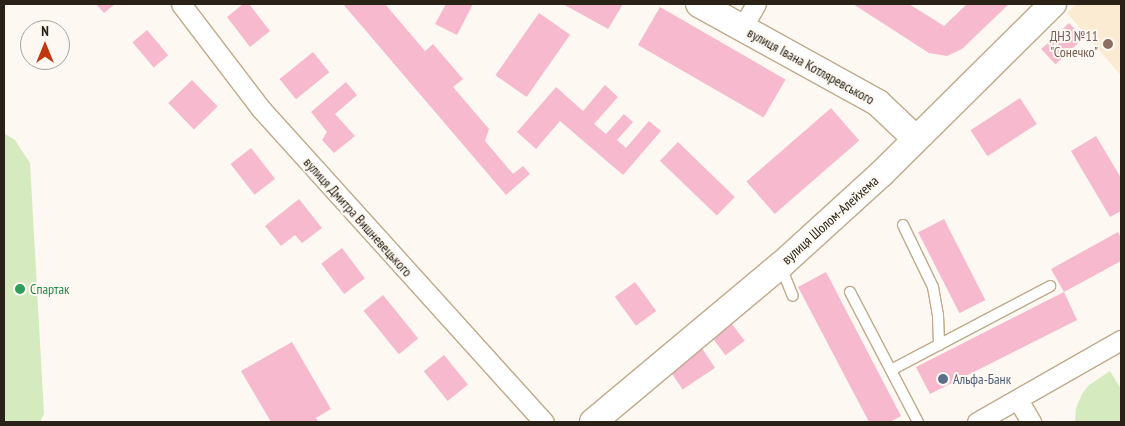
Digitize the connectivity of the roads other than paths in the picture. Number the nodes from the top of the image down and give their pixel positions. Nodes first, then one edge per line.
1 (182, 4) edge
2 (699, 4) edge
3 (756, 4) edge
4 (1053, 4) edge
5 (742, 28) junction
6 (916, 139) junction
7 (903, 225) dead end
8 (781, 266) junction
9 (1050, 286) dead end
10 (850, 292) dead end
11 (793, 296) dead end
12 (1121, 340) edge
13 (938, 345) junction
14 (891, 370) junction
15 (1018, 400) junction
16 (544, 422) edge
17 (593, 422) edge
18 (918, 422) edge
19 (977, 422) edge
20 (1031, 422) edge

1 - 16 street, вулиця Дмитра Вишневецького
2 - 5 street, вулиця Івана Котляревського
3 - 5 street
4 - 6 street, вулиця Шолом-Алейхема
5 - 6 street, вулиця Івана Котляревського
6 - 8 street, вулиця Шолом-Алейхема
7 - 13 lane
8 - 11 lane
8 - 17 street, вулиця Шолом-Алейхема
9 - 13 lane
10 - 14 lane
12 - 15 street
13 - 14 lane
14 - 18 lane
15 - 19 street
15 - 20 street

